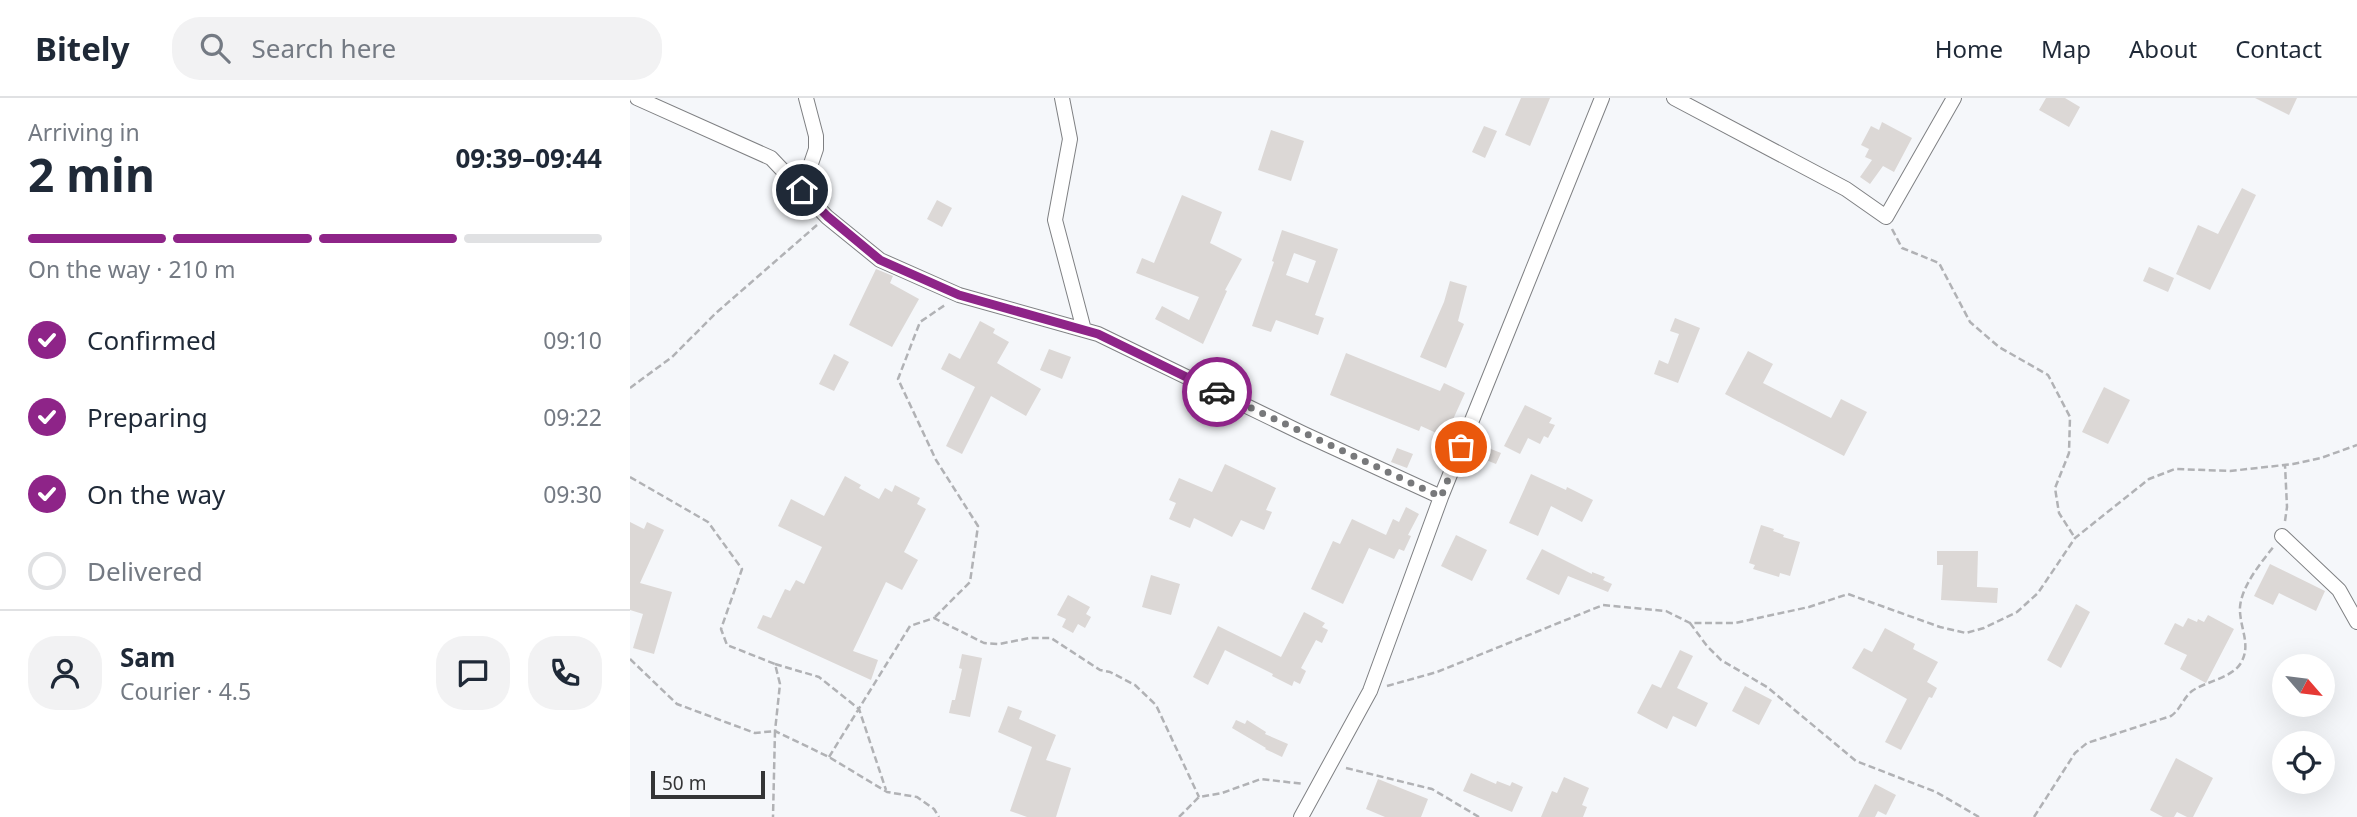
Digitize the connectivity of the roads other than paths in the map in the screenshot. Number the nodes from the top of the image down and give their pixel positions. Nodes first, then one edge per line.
1 (637, 98) edge
2 (806, 98) edge
3 (1062, 98) edge
4 (1602, 98) edge
5 (1674, 98) edge
6 (1954, 98) edge
7 (802, 190) junction
8 (1084, 330) junction
9 (1441, 497) junction
10 (2282, 536) road end
11 (2357, 622) edge
12 (1301, 817) edge

1 - 7 street
2 - 7 street
3 - 8 street
4 - 9 street
5 - 6 street
7 - 8 street
8 - 9 street
9 - 12 street
10 - 11 street

